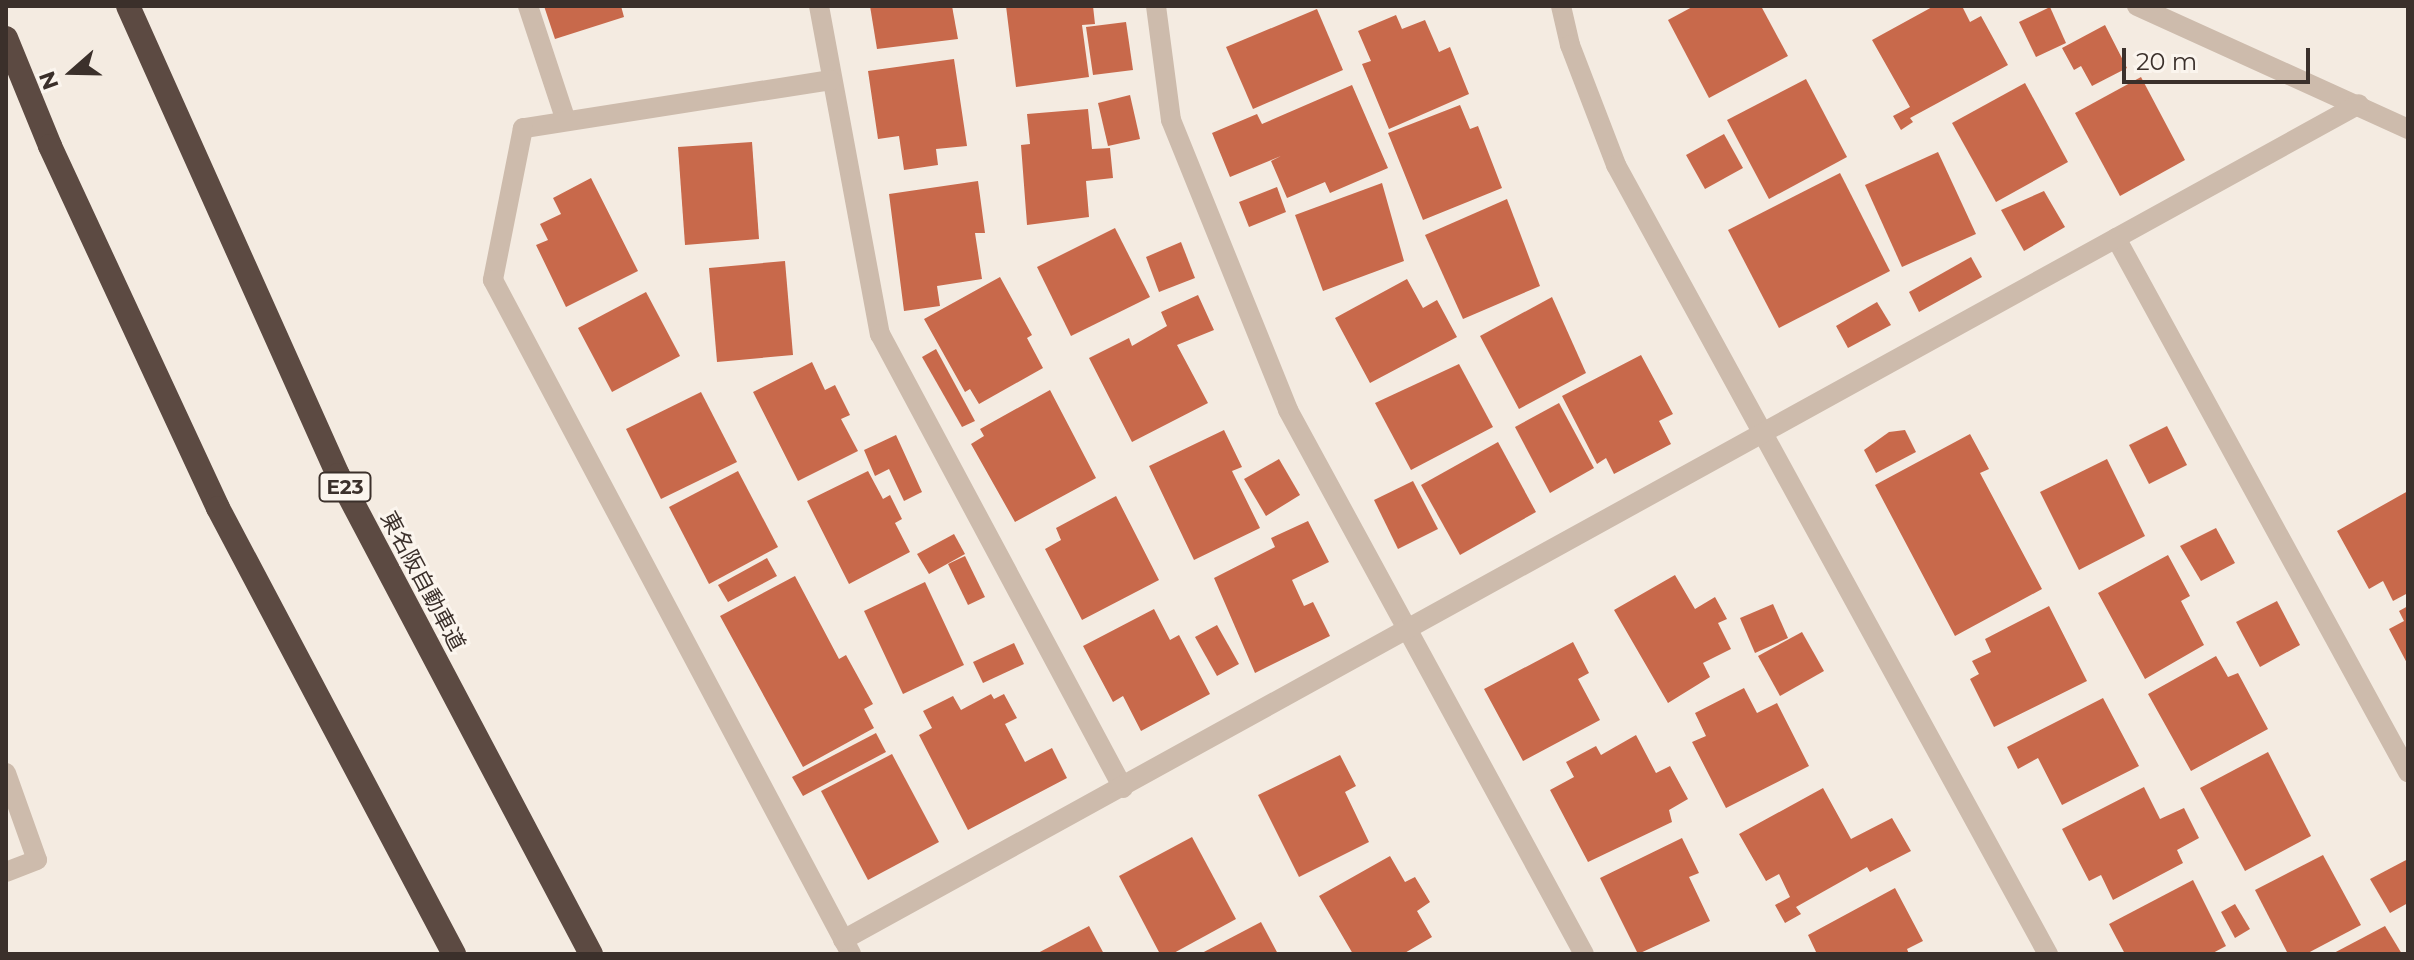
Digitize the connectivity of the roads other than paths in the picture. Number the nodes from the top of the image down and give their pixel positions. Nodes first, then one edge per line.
1 (128, 6) edge
2 (528, 6) edge
3 (819, 6) edge
4 (1156, 6) edge
5 (1561, 6) edge
6 (2137, 6) edge
7 (6, 38) edge
8 (831, 80) junction
9 (2359, 104) junction
10 (566, 121) junction
11 (2408, 129) edge
12 (2116, 238) junction
13 (1762, 434) junction
14 (1406, 626) junction
15 (2408, 772) edge
16 (6, 773) edge
17 (1123, 788) junction
18 (6, 872) edge
19 (847, 947) edge
20 (454, 954) edge
21 (591, 954) edge
22 (1584, 954) edge
23 (2048, 954) edge

1 - 21 highway, 東名阪自動車道 / E23
2 - 10 street
3 - 8 street
4 - 14 street
5 - 13 street
6 - 9 street
7 - 20 highway
8 - 10 street
8 - 17 street
9 - 11 street
9 - 12 street
10 - 19 street
12 - 13 street
12 - 15 street
13 - 14 street
13 - 23 street
14 - 17 street
14 - 22 street
16 - 18 street
17 - 19 street

